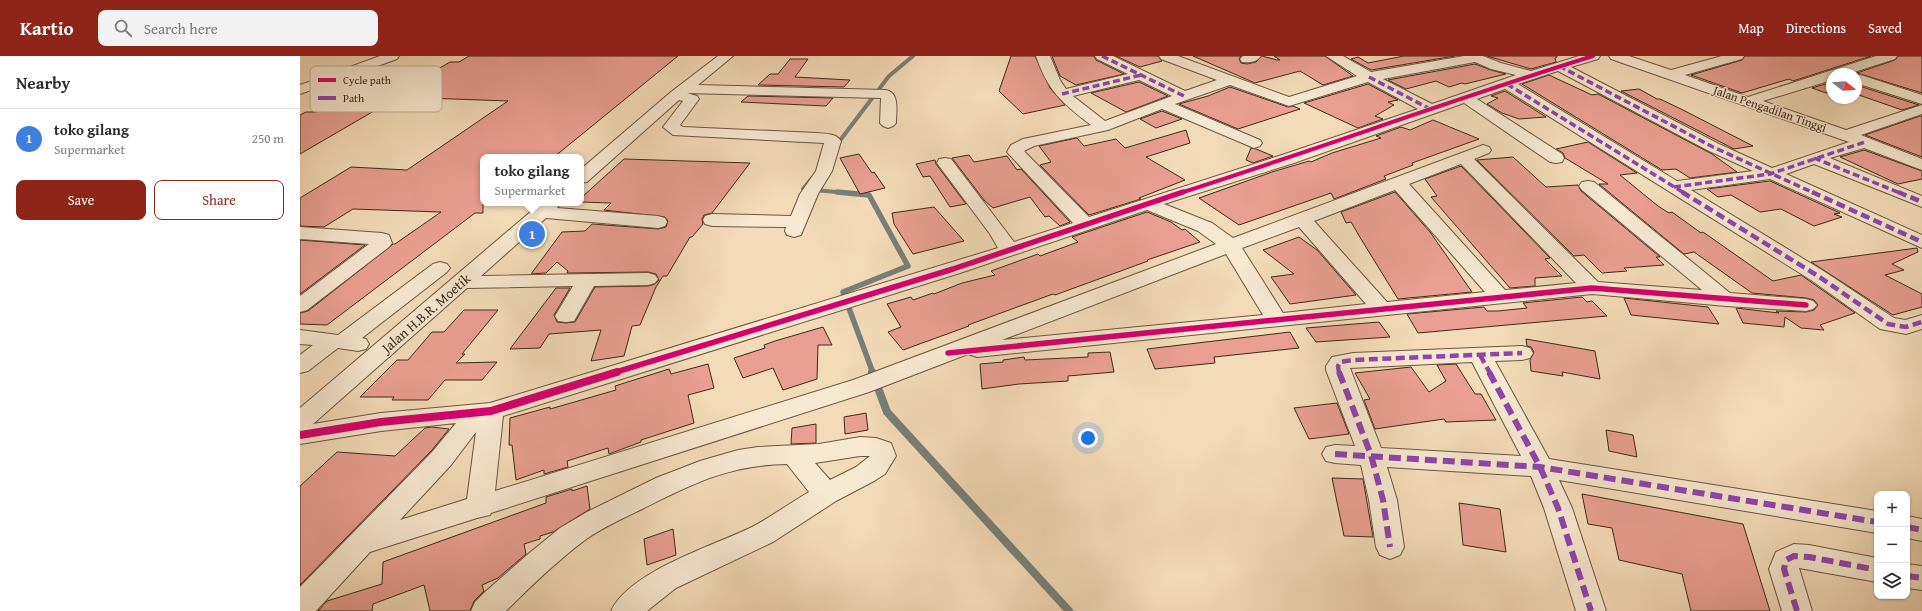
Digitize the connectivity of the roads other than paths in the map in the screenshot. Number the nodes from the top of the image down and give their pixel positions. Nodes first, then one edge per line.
1 (392, 56) edge
2 (726, 56) edge
3 (1043, 56) edge
4 (1102, 56) edge
5 (1166, 56) edge
6 (1333, 56) edge
7 (1593, 56) edge
8 (1616, 56) edge
9 (1737, 56) edge
10 (1842, 56) edge
11 (1890, 56) edge
12 (1473, 57) edge
13 (1864, 63) junction
14 (365, 66) edge
15 (1559, 66) junction
16 (1852, 68) edge
17 (1141, 75) junction
18 (1531, 75) junction
19 (1670, 75) junction
20 (1369, 77) junction
21 (1826, 77) edge
22 (1230, 80) junction
23 (1862, 80) edge
24 (1507, 84) junction
25 (310, 86) edge
26 (300, 90) edge
27 (680, 92) junction
28 (1062, 94) junction
29 (1184, 96) junction
30 (1466, 98) junction
31 (1922, 100) edge
32 (1749, 101) junction
33 (1162, 104) junction
34 (1430, 109) junction
35 (1922, 109) edge
36 (888, 123) dead end
37 (1103, 127) junction
38 (1846, 135) junction
39 (1865, 142) junction
40 (1254, 143) dead end
41 (1483, 150) dead end
42 (1464, 158) junction
43 (1556, 158) dead end
44 (1814, 158) junction
45 (946, 163) dead end
46 (1922, 165) edge
47 (1770, 174) junction
48 (584, 175) edge
49 (1398, 183) junction
50 (1588, 186) dead end
51 (1674, 186) junction
52 (1177, 194) junction
53 (1922, 202) edge
54 (1148, 204) junction
55 (546, 208) edge
56 (1302, 219) junction
57 (712, 220) dead end
58 (658, 222) dead end
59 (1085, 224) junction
60 (1205, 227) junction
61 (300, 233) edge
62 (1922, 242) edge
63 (1231, 246) junction
64 (1009, 250) junction
65 (440, 268) dead end
66 (588, 279) junction
67 (648, 279) dead end
68 (460, 282) junction
69 (1592, 288) junction
70 (1500, 297) junction
71 (1726, 300) junction
72 (1806, 305) dead end
73 (300, 306) edge
74 (1382, 309) junction
75 (566, 316) dead end
76 (1277, 320) junction
77 (1922, 322) edge
78 (300, 337) edge
79 (338, 342) junction
80 (384, 349) junction
81 (948, 353) junction
82 (1522, 353) dead end
83 (1480, 355) junction
84 (300, 366) edge
85 (484, 413) junction
86 (308, 416) edge
87 (381, 422) junction
88 (300, 435) edge
89 (486, 446) junction
90 (1335, 454) dead end
91 (794, 455) junction
92 (1370, 455) junction
93 (442, 458) junction
94 (1540, 466) junction
95 (826, 494) junction
96 (480, 508) junction
97 (1874, 522) edge
98 (1910, 528) edge
99 (1922, 530) edge
100 (360, 544) junction
101 (1390, 547) dead end
102 (1874, 569) edge
103 (1910, 576) edge
104 (1922, 578) edge
105 (300, 607) edge
106 (486, 611) edge
107 (626, 611) edge
108 (1591, 611) edge
109 (1797, 611) edge

1 - 14 street
2 - 27 street
3 - 28 street
4 - 17 street
5 - 22 street
6 - 20 street
7 - 15 street
8 - 19 street, Jalan Pengadilan Tinggi
9 - 19 street
10 - 13 street
11 - 13 street
12 - 18 street
12 - 20 street
13 - 16 street
15 - 18 street
15 - 47 street
17 - 28 street
17 - 29 street
18 - 24 street
19 - 32 street, Jalan Pengadilan Tinggi
20 - 22 street
20 - 34 street
21 - 32 street
22 - 29 street
23 - 31 street
24 - 30 street
24 - 51 street
25 - 26 street
27 - 36 street
27 - 48 street
27 - 57 street
28 - 37 street
29 - 33 street
30 - 34 street
30 - 43 street
32 - 38 street, Jalan Pengadilan Tinggi
33 - 37 street
33 - 40 street
34 - 52 street
35 - 38 street
37 - 59 street
38 - 39 street, Jalan Pengadilan Tinggi
39 - 44 street
39 - 46 street, Jalan Pengadilan Tinggi
41 - 42 street
42 - 49 street
42 - 69 street
44 - 47 street
44 - 53 street
45 - 64 street
47 - 51 street
47 - 62 street
49 - 56 street
49 - 70 street
50 - 71 street
51 - 77 street
52 - 54 street
52 - 60 street
54 - 59 street
54 - 60 street
55 - 58 street
55 - 68 street, Jalan H.B.R. Moetik
56 - 63 street
56 - 74 street
59 - 64 street
60 - 63 street
61 - 73 street
63 - 76 street
63 - 81 street
64 - 85 street
65 - 79 street
66 - 67 street
66 - 68 street
66 - 75 street
68 - 80 street, Jalan H.B.R. Moetik
69 - 70 street
69 - 71 street
70 - 74 street
71 - 72 street
74 - 76 street
76 - 81 street
78 - 79 street
79 - 80 street
79 - 84 street
80 - 86 street, Jalan H.B.R. Moetik
81 - 96 street
82 - 83 street
83 - 92 street
83 - 94 street
85 - 87 street
85 - 89 street
85 - 93 street
86 - 87 street
87 - 88 street
89 - 93 street
89 - 96 street
90 - 92 street
91 - 95 street
91 - 95 street
91 - 106 street
92 - 94 street
92 - 101 street
93 - 100 street
94 - 97 street
94 - 108 street
95 - 107 street
96 - 100 street
98 - 99 street
100 - 105 street
102 - 109 street
103 - 104 street

